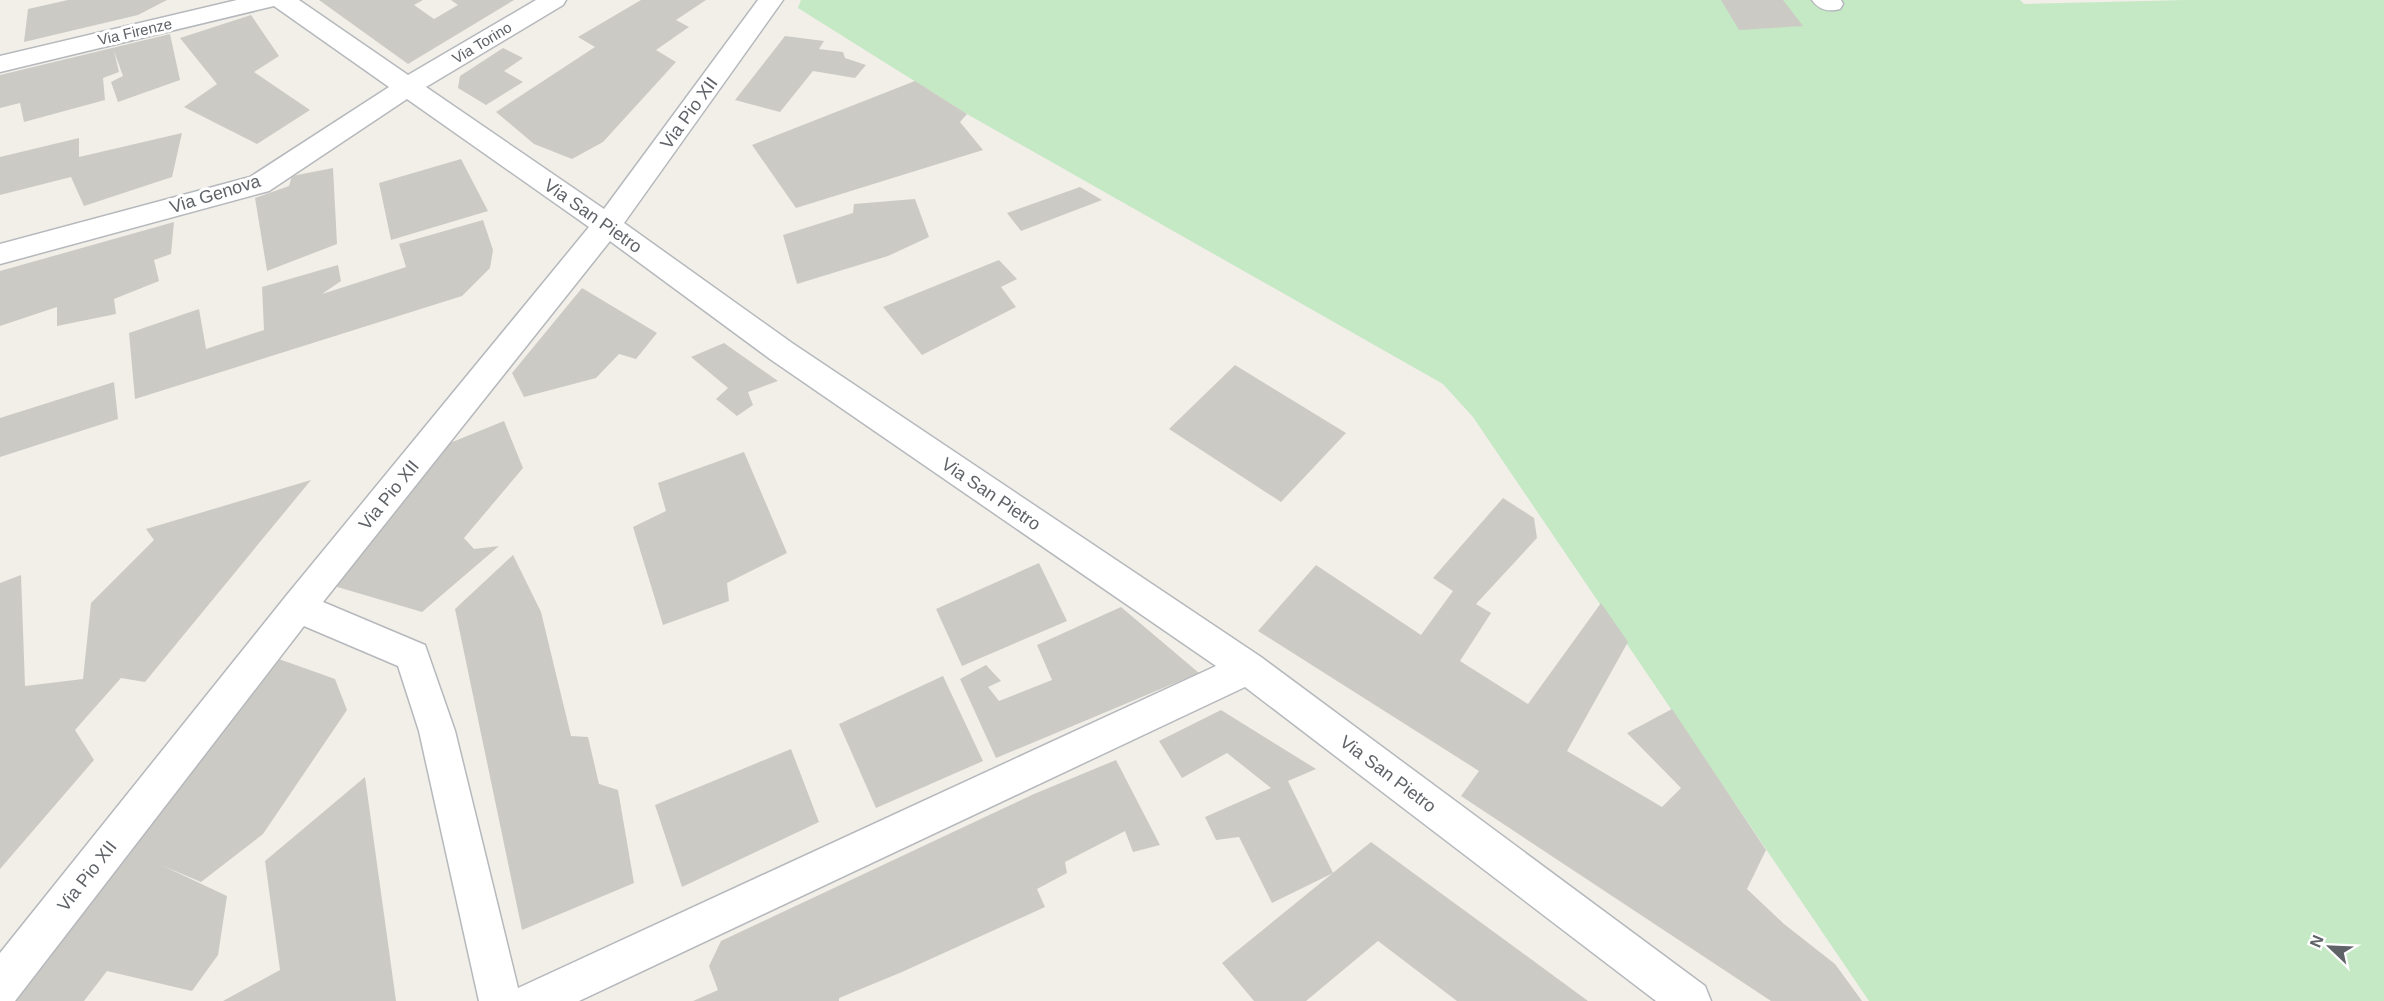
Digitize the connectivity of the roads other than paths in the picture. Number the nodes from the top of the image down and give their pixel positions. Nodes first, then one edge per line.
1 (269, 0) edge
2 (282, 0) edge
3 (554, 0) edge
4 (771, 0) edge
5 (0, 64) edge
6 (410, 86) junction
7 (607, 225) junction
8 (0, 254) edge
9 (298, 607) junction
10 (1248, 668) junction
11 (0, 986) edge
12 (500, 1001) edge
13 (533, 1001) edge
14 (1690, 1001) edge

1 - 5 street, Via Firenze
2 - 6 street, Via San Pietro
3 - 6 street, Via Torino
4 - 7 street, Via Pio XII
6 - 7 street, Via San Pietro
6 - 8 street, Via Genova
7 - 9 street, Via Pio XII
7 - 10 street, Via San Pietro
9 - 11 street, Via Pio XII
9 - 12 street
10 - 13 street
10 - 14 street, Via San Pietro

